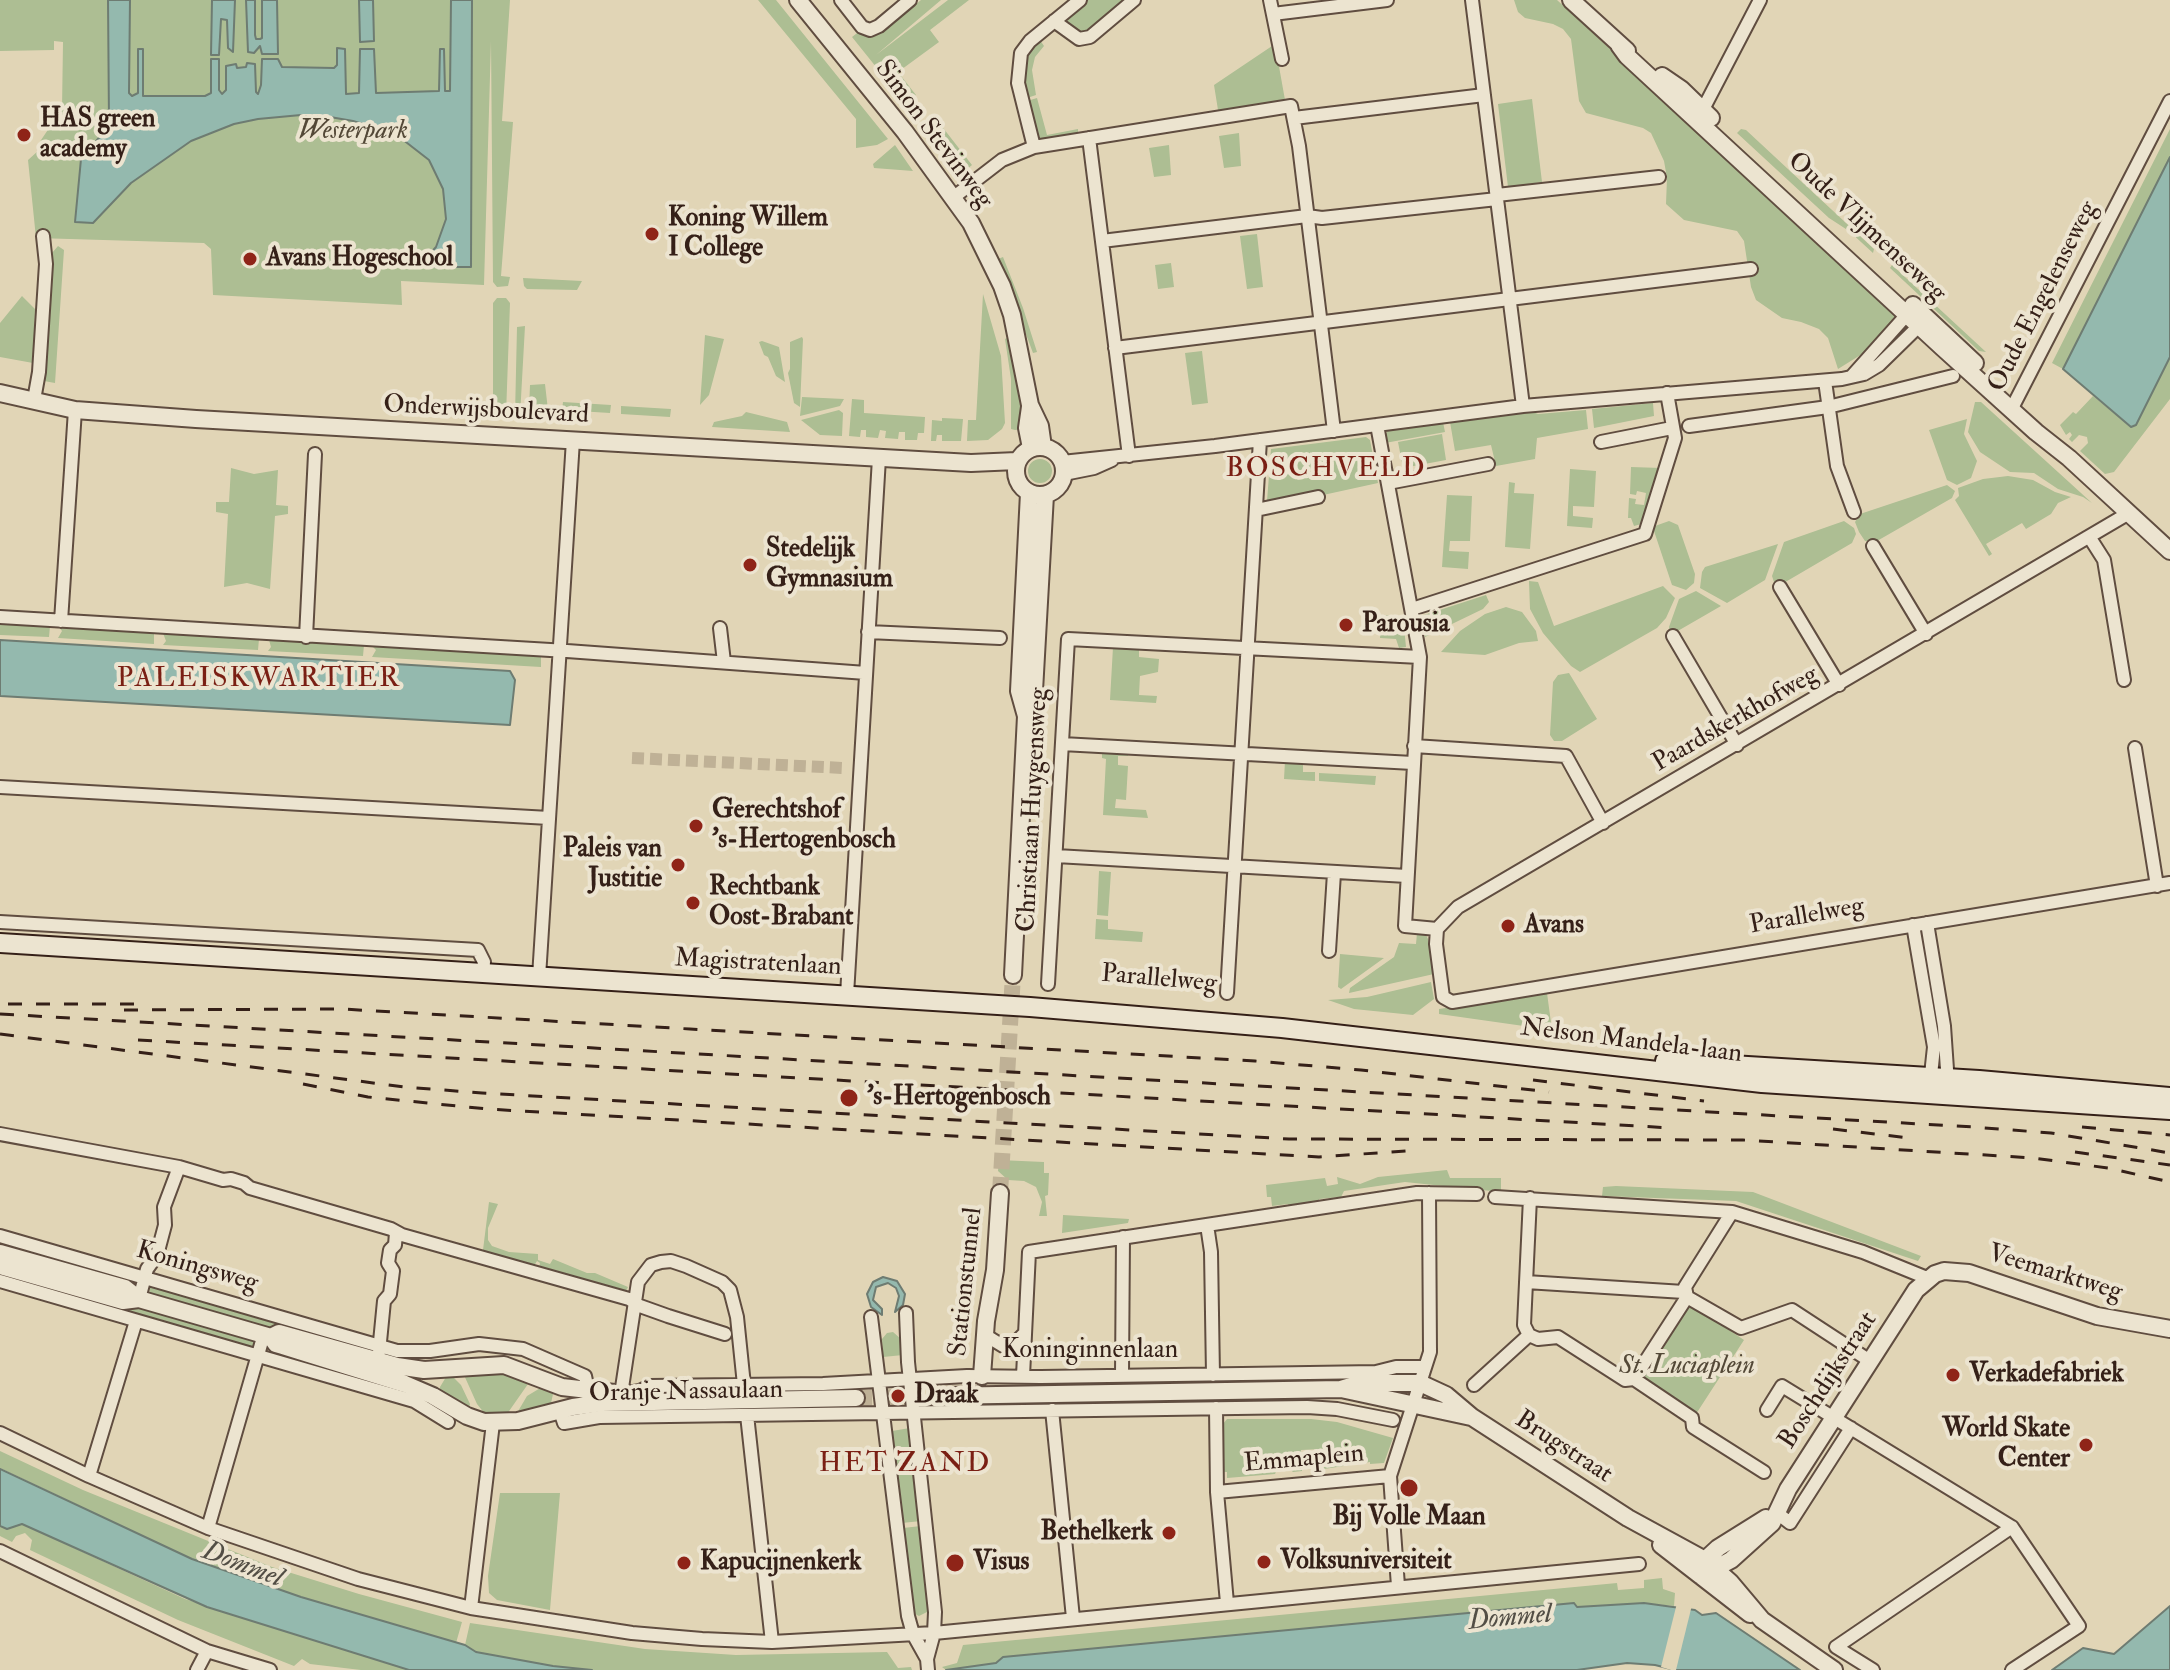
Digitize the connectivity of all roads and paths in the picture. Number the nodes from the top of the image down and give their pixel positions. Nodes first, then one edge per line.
1 (798, 0) edge
2 (841, 0) edge
3 (910, 0) edge
4 (1080, 0) edge
5 (1134, 0) edge
6 (1270, 0) edge
7 (1387, 0) edge
8 (1472, 0) edge
9 (1571, 0) edge
10 (1760, 0) edge
11 (1273, 14) junction
12 (1054, 21) junction
13 (1282, 59) dead end
14 (1484, 95) junction
15 (2170, 101) edge
16 (1292, 112) junction
17 (1700, 115) junction
18 (1089, 138) junction
19 (1034, 147) junction
20 (1659, 177) dead end
21 (954, 197) junction
22 (1497, 197) junction
23 (1307, 216) junction
24 (43, 236) dead end
25 (1102, 241) junction
26 (1751, 269) dead end
27 (1509, 299) junction
28 (1917, 316) junction
29 (1320, 324) junction
30 (1115, 348) junction
31 (1953, 376) dead end
32 (1825, 381) junction
33 (0, 393) edge
34 (1667, 393) junction
35 (34, 400) junction
36 (1523, 406) junction
37 (2014, 406) junction
38 (1828, 407) junction
39 (75, 410) junction
40 (1377, 425) junction
41 (1689, 426) dead end
42 (1672, 428) junction
43 (1334, 431) junction
44 (573, 440) junction
45 (1260, 440) junction
46 (1601, 442) dead end
47 (1037, 448) junction
48 (315, 454) dead end
49 (1124, 457) junction
50 (879, 458) junction
51 (1488, 464) dead end
52 (1016, 468) junction
53 (1063, 468) junction
54 (1388, 483) junction
55 (1037, 494) junction
56 (1318, 497) dead end
57 (1256, 510) junction
58 (1854, 512) dead end
59 (2129, 513) junction
60 (2090, 538) junction
61 (1873, 546) dead end
62 (2170, 551) edge
63 (1780, 587) dead end
64 (1412, 609) junction
65 (0, 617) edge
66 (61, 621) junction
67 (720, 628) dead end
68 (868, 632) junction
69 (1926, 634) junction
70 (1673, 636) dead end
71 (306, 637) junction
72 (1000, 638) dead end
73 (1247, 649) junction
74 (559, 651) junction
75 (1420, 657) junction
76 (724, 662) junction
77 (866, 673) junction
78 (2124, 680) dead end
79 (1839, 685) junction
80 (1062, 744) junction
81 (1737, 745) junction
82 (1414, 746) junction
83 (2135, 748) dead end
84 (1241, 753) junction
85 (1413, 763) junction
86 (844, 768) tunnel mouth
87 (860, 769) junction
88 (0, 787) edge
89 (549, 818) junction
90 (1603, 823) junction
91 (1056, 856) junction
92 (1234, 867) junction
93 (1334, 873) junction
94 (1407, 876) junction
95 (2164, 884) edge
96 (0, 922) edge
97 (1927, 923) junction
98 (1913, 925) junction
99 (1437, 929) junction
100 (0, 933) edge
101 (0, 943) edge
102 (1329, 951) dead end
103 (484, 968) junction
104 (539, 972) junction
105 (1013, 975) tunnel mouth
106 (1048, 984) dead end
107 (847, 990) junction
108 (1227, 993) dead end
109 (1030, 1001) joint
110 (1329, 1028) joint
111 (1939, 1086) junction
112 (2170, 1097) edge
113 (2170, 1110) edge
114 (0, 1134) edge
115 (179, 1167) junction
116 (1000, 1193) tunnel mouth
117 (1429, 1193) junction
118 (1477, 1194) dead end
119 (1495, 1197) dead end
120 (1530, 1198) junction
121 (1732, 1212) junction
122 (1207, 1225) junction
123 (396, 1233) junction
124 (0, 1236) edge
125 (1123, 1237) junction
126 (0, 1253) edge
127 (0, 1266) edge
128 (145, 1278) junction
129 (1927, 1278) junction
130 (0, 1281) edge
131 (1526, 1282) junction
132 (1686, 1294) junction
133 (139, 1299) junction
134 (634, 1302) junction
135 (906, 1313) dead end
136 (871, 1317) dead end
137 (136, 1321) junction
138 (2170, 1329) edge
139 (1025, 1333) junction
140 (725, 1334) dead end
141 (267, 1335) junction
142 (985, 1335) junction
143 (1529, 1335) junction
144 (257, 1356) junction
145 (1870, 1361) junction
146 (376, 1367) junction
147 (439, 1370) junction
148 (1245, 1373) junction
149 (1122, 1375) junction
150 (1213, 1375) junction
151 (1422, 1375) junction
152 (982, 1376) junction
153 (1023, 1376) junction
154 (911, 1378) junction
155 (1634, 1379) junction
156 (880, 1380) junction
157 (744, 1385) junction
158 (1474, 1385) dead end
159 (562, 1387) junction
160 (1341, 1389) junction
161 (588, 1390) junction
162 (1263, 1390) junction
163 (433, 1396) junction
164 (940, 1396) tunnel mouth
165 (620, 1398) junction
166 (856, 1398) tunnel mouth
167 (1214, 1400) junction
168 (1413, 1404) junction
169 (1052, 1410) junction
170 (1767, 1410) dead end
171 (560, 1411) junction
172 (914, 1412) junction
173 (883, 1413) junction
174 (747, 1415) junction
175 (1472, 1417) junction
176 (1833, 1418) junction
177 (1393, 1420) dead end
178 (448, 1422) dead end
179 (493, 1423) junction
180 (1851, 1428) junction
181 (0, 1433) edge
182 (1764, 1472) dead end
183 (89, 1476) junction
184 (1390, 1476) junction
185 (1217, 1492) junction
186 (1776, 1512) junction
187 (1628, 1518) junction
188 (2012, 1527) junction
189 (208, 1528) junction
190 (0, 1551) edge
191 (1639, 1564) dead end
192 (1706, 1565) junction
193 (1398, 1586) junction
194 (1227, 1603) junction
195 (471, 1608) junction
196 (1073, 1618) junction
197 (934, 1633) junction
198 (913, 1634) junction
199 (772, 1642) junction
200 (207, 1651) junction
201 (927, 1666) edge
202 (197, 1670) edge
203 (270, 1670) edge
204 (1834, 1670) edge
205 (1873, 1670) edge
206 (2012, 1670) edge

1 - 21 street, Simon Stevinweg
2 - 3 street
4 - 12 street
5 - 12 street
6 - 11 street
7 - 11 street
8 - 14 street
9 - 17 street, Oude Vlijmenseweg
10 - 17 street
11 - 13 street
12 - 19 street
14 - 16 street
14 - 22 street
15 - 37 street, Oude Engelenseweg
16 - 18 street
16 - 23 street
17 - 28 street, Oude Vlijmenseweg
18 - 19 street
18 - 25 street
19 - 21 street
20 - 22 street
21 - 47 street, Simon Stevinweg
22 - 23 street
22 - 27 street
23 - 25 street
23 - 29 street
24 - 35 street
25 - 30 street
26 - 27 street
27 - 29 street
27 - 36 street
28 - 32 street
28 - 37 street, Oude Vlijmenseweg
29 - 30 street
29 - 43 street
30 - 49 street
31 - 38 street
32 - 34 street
32 - 38 street
33 - 35 street, Onderwijsboulevard
34 - 36 street
34 - 42 street
35 - 39 street, Onderwijsboulevard
36 - 40 street
37 - 59 street, Oude Engelenseweg
38 - 41 street
38 - 58 street
39 - 44 street, Onderwijsboulevard
39 - 66 street
40 - 43 street
40 - 54 street
42 - 46 street
42 - 64 street
43 - 45 street
44 - 50 street, Onderwijsboulevard
44 - 74 street
45 - 49 street
45 - 57 street
47 - 52 street
47 - 53 street
48 - 71 street
49 - 53 street
50 - 52 street, Onderwijsboulevard
50 - 68 street
51 - 54 street
52 - 55 street
53 - 55 street
54 - 64 street
55 - 105 street, Christiaan Huygensweg
56 - 57 street
57 - 73 street
59 - 60 street, Paardskerkhofweg
59 - 62 street, Oude Engelenseweg
60 - 69 street, Paardskerkhofweg
60 - 78 street
61 - 69 street
63 - 79 street
64 - 75 street
65 - 66 street
66 - 71 street
67 - 76 street
68 - 72 street
68 - 77 street
69 - 79 street, Paardskerkhofweg
70 - 81 street
71 - 74 street
73 - 75 street
73 - 80 street, Christiaan Huygensweg
73 - 84 street
74 - 76 street
74 - 89 street
75 - 82 street
76 - 77 street
77 - 87 street
79 - 81 street, Paardskerkhofweg
80 - 84 street
80 - 91 street, Christiaan Huygensweg
81 - 90 street, Paardskerkhofweg
82 - 85 street
82 - 90 street
83 - 95 street
84 - 85 street
84 - 92 street
85 - 94 street
86 - 87 street
87 - 107 street
88 - 89 street
89 - 104 street
90 - 99 street, Paardskerkhofweg
91 - 92 street
91 - 106 street, Christiaan Huygensweg
92 - 93 street
92 - 108 street
93 - 94 street
93 - 102 street
94 - 99 street
95 - 97 street, Parallelweg
96 - 103 street, Magistratenlaan
97 - 98 street, Parallelweg
97 - 111 street
98 - 99 street, Parallelweg
98 - 111 street
100 - 103 main road, Magistratenlaan
101 - 103 main road, Magistratenlaan
103 - 104 main road, Magistratenlaan
104 - 107 main road, Magistratenlaan
107 - 109 main road, Magistratenlaan
109 - 110 main road, Parallelweg
110 - 111 main road, Nelson Mandela-laan
111 - 112 main road, Nelson Mandela-laan
111 - 113 main road, Nelson Mandela-laan
114 - 115 street
115 - 123 street
115 - 128 street
116 - 142 street, Stationstunnel
117 - 118 street
117 - 122 street
117 - 151 street, Emmaplein
119 - 120 street
120 - 121 street
120 - 131 street
121 - 129 street
121 - 132 street
122 - 125 street
122 - 150 street
123 - 134 street
123 - 146 street
124 - 128 street, Koningsweg
125 - 139 street
125 - 149 street
126 - 133 street, Koningsweg
127 - 133 street, Koningsweg
128 - 133 street
128 - 146 street, Koningsweg
129 - 138 street, Veemarktweg
129 - 145 street, Boschdijkstraat
130 - 137 street, Koningsweg
131 - 132 street
131 - 143 street
132 - 145 street
132 - 155 street
133 - 141 street, Koningsweg
134 - 140 street
134 - 157 street
134 - 165 street
135 - 154 street
136 - 156 street
137 - 144 street, Koningsweg
137 - 183 street
139 - 142 street
139 - 153 street
141 - 144 street
141 - 146 street, Koningsweg
142 - 152 street, Stationstunnel
143 - 155 street
143 - 158 street
144 - 146 street, Koningsweg
144 - 189 street
145 - 176 street, Boschdijkstraat
146 - 147 street, Koningsweg
146 - 161 street
146 - 163 street, Koningsweg
146 - 178 street
147 - 159 street, Oranje Nassaulaan
147 - 163 street
148 - 150 street, Koninginnenlaan
148 - 151 street
148 - 162 street
149 - 150 street, Koninginnenlaan
149 - 153 street, Koninginnenlaan
151 - 160 street
151 - 168 street, Emmaplein
151 - 175 street
152 - 153 street, Koninginnenlaan
152 - 154 street, Koninginnenlaan
154 - 156 street, Koninginnenlaan
154 - 172 street
155 - 182 street
156 - 157 street, Oranje Nassaulaan
156 - 173 street
157 - 165 street, Oranje Nassaulaan
159 - 161 street, Oranje Nassaulaan
159 - 171 street
160 - 162 street
160 - 168 street
161 - 165 street, Oranje Nassaulaan
162 - 167 street
163 - 179 street, Koningsweg
164 - 167 street, Koninginnenlaan
165 - 166 street, Oranje Nassaulaan
165 - 171 street, Oranje Nassaulaan
167 - 169 street
167 - 177 street, Emmaplein
167 - 185 street, Emmaplein
168 - 175 street
168 - 184 street, Emmaplein
169 - 172 street
169 - 196 street
170 - 176 street
171 - 174 street, Oranje Nassaulaan
171 - 179 street
172 - 173 street, Oranje Nassaulaan
172 - 197 street
173 - 174 street, Oranje Nassaulaan
173 - 198 street
174 - 199 street
175 - 187 street, Brugstraat
176 - 180 street
176 - 186 street, Boschdijkstraat
179 - 195 street
180 - 186 street, Boschdijkstraat
180 - 188 street
181 - 183 street
183 - 189 street
184 - 185 street, Emmaplein
184 - 193 street
185 - 194 street
186 - 192 street, Boschdijkstraat
186 - 192 street, Boschdijkstraat
187 - 192 street, Brugstraat
187 - 192 street, Brugstraat
188 - 205 street
188 - 206 street
189 - 195 street
190 - 200 street
191 - 193 street
192 - 204 street
193 - 194 street
194 - 196 street
195 - 199 street
196 - 197 street
197 - 198 street
197 - 201 street
198 - 199 street
198 - 201 street
200 - 202 street
200 - 203 street

